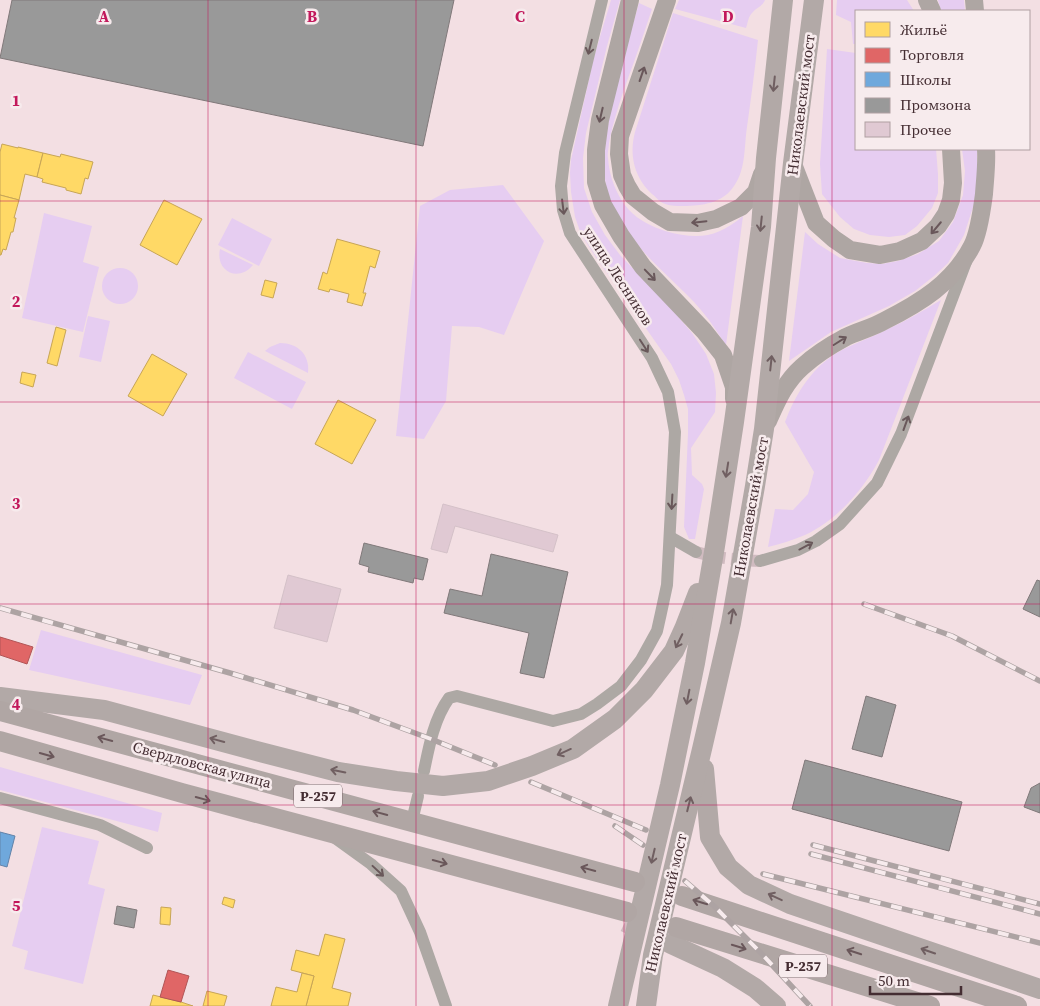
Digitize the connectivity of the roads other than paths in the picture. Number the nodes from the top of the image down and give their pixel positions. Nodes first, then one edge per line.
1 (602, 0) edge
2 (630, 0) edge
3 (667, 0) edge
4 (783, 0) edge
5 (814, 0) edge
6 (951, 150) edge
7 (986, 150) edge
8 (766, 158) junction
9 (793, 163) junction
10 (973, 245) junction
11 (734, 422) junction
12 (764, 429) junction
13 (670, 537) junction
14 (715, 546) junction
15 (696, 552) tunnel mouth
16 (760, 561) tunnel mouth
17 (0, 697) edge
18 (0, 711) edge
19 (0, 741) edge
20 (702, 749) junction
21 (424, 771) dead end
22 (418, 796) dead end
23 (0, 798) edge
24 (412, 821) junction
25 (325, 831) junction
26 (147, 848) dead end
27 (635, 882) dead end
28 (682, 896) dead end
29 (626, 917) tunnel mouth
30 (673, 935) joint
31 (1040, 989) edge
32 (446, 1006) edge
33 (618, 1006) edge
34 (646, 1006) edge
35 (776, 1006) edge
36 (930, 1006) edge
37 (1017, 1006) edge

1 -> 13 street, улица Лесников
2 -> 11 main road
8 -> 3 main road
4 -> 8 main road, Николаевский мост
5 - 9 main road, Николаевский мост
6 -> 9 main road
7 - 10 main road
8 -> 11 main road, Николаевский мост
12 -> 9 main road, Николаевский мост
12 -> 10 main road
16 -> 10 street
11 -> 14 main road, Николаевский мост
20 -> 12 main road, Николаевский мост
13 - 15 street
13 - 21 street, улица Лесников
14 -> 17 main road
14 -> 33 main road, Николаевский мост
24 -> 18 highway, Свердловская улица / Р-257
19 -> 25 highway, Свердловская улица / Р-257
31 -> 20 main road
34 -> 20 main road, Николаевский мост
22 - 24 street
23 - 26 street
27 -> 24 highway, Свердловская улица / Р-257
25 -> 29 highway, Свердловская улица / Р-257
25 -> 32 street
37 -> 28 highway, Р-257
30 - 35 main road
30 -> 36 highway, Р-257

